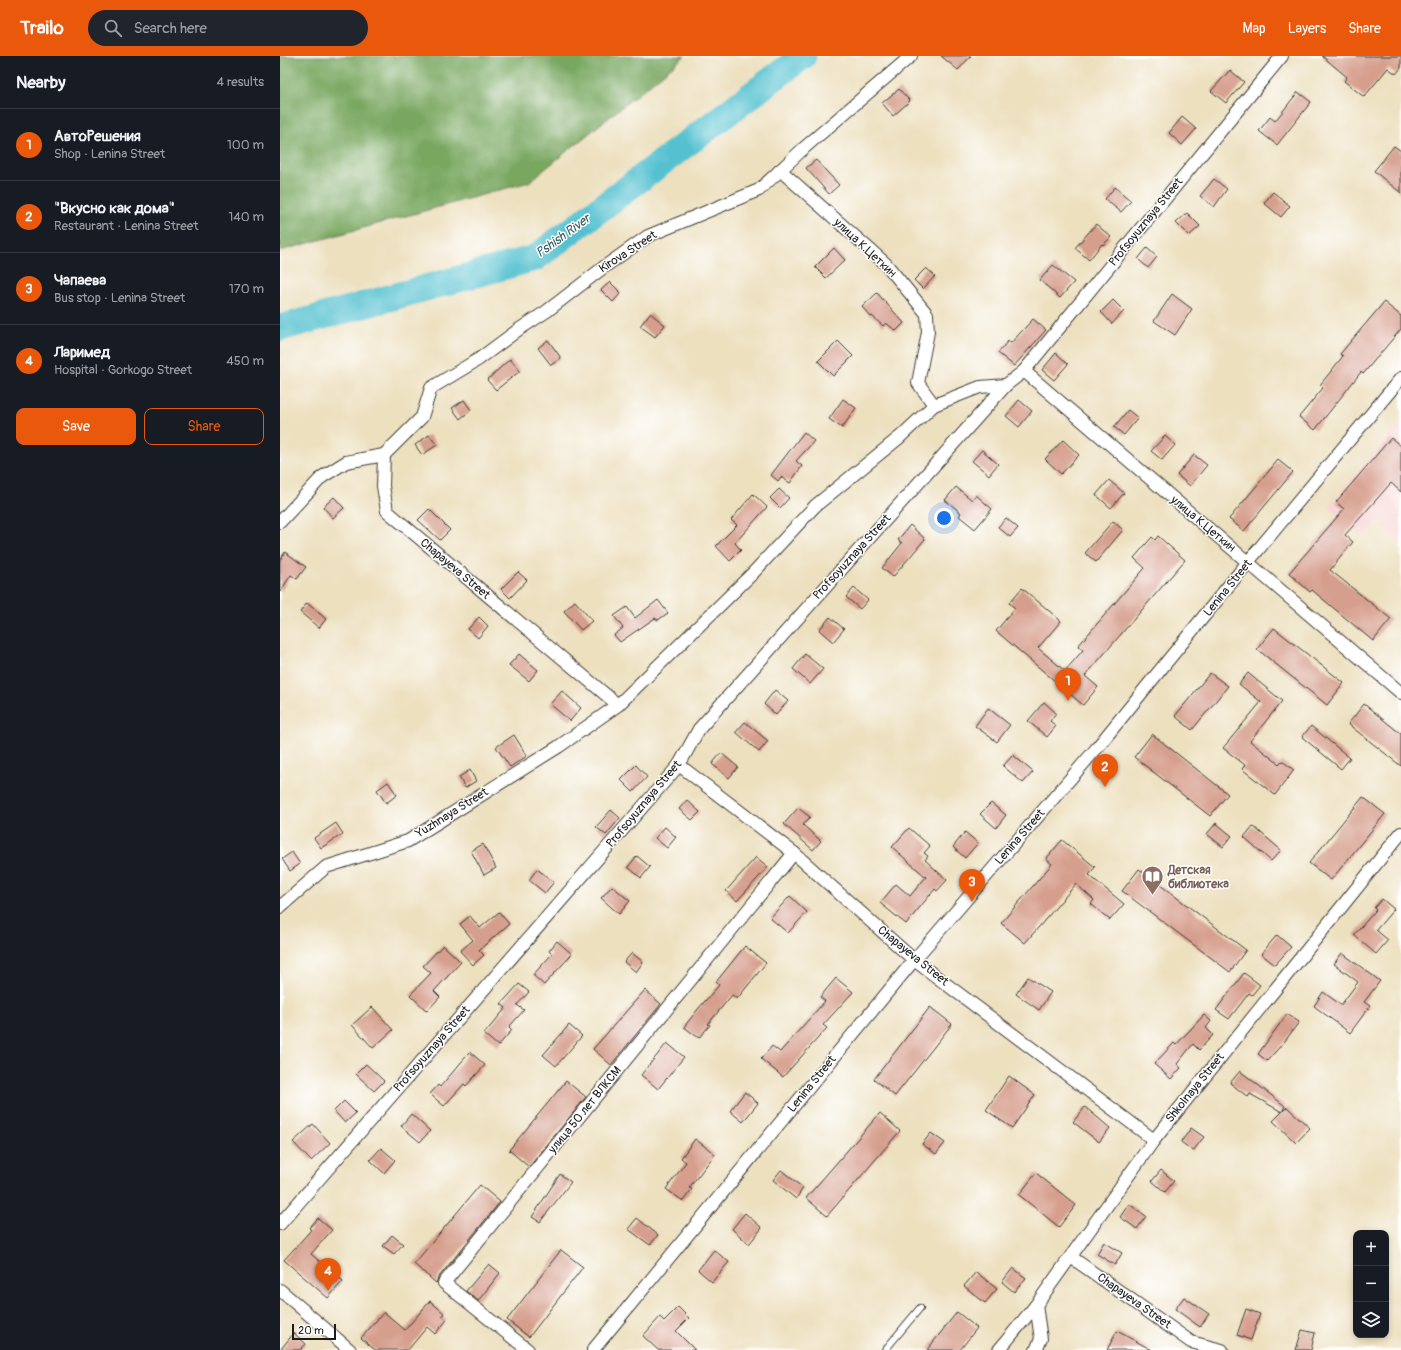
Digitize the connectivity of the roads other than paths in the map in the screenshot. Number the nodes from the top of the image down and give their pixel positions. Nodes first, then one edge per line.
1 (911, 56) edge
2 (1282, 56) edge
3 (780, 170) junction
4 (1024, 371) junction
5 (1401, 378) edge
6 (1006, 385) junction
7 (934, 404) junction
8 (384, 455) junction
9 (280, 522) edge
10 (1248, 562) junction
11 (1401, 693) edge
12 (618, 705) junction
13 (679, 765) junction
14 (1401, 833) edge
15 (794, 853) junction
16 (280, 907) edge
17 (914, 960) junction
18 (1154, 1140) junction
19 (280, 1224) edge
20 (1071, 1257) junction
21 (280, 1290) edge
22 (1036, 1305) junction
23 (920, 1308) dead end
24 (350, 1350) edge
25 (528, 1350) edge
26 (593, 1350) edge
27 (885, 1350) edge
28 (999, 1350) edge
29 (1036, 1350) edge
30 (1222, 1350) edge

1 - 3 street, Kirova Street
2 - 4 street, Profsoyuznaya Street
3 - 7 street, улица К.Цеткин
3 - 8 street, Kirova Street
4 - 6 street, Profsoyuznaya Street
4 - 10 street, улица К.Цеткин
5 - 10 street, Lenina Street
6 - 7 street
6 - 13 street, Profsoyuznaya Street
7 - 12 street
8 - 9 street
8 - 12 street, Chapayeva Street
10 - 11 street, улица К.Цеткин
10 - 17 street, Lenina Street
12 - 16 street, Yuzhnaya Street
13 - 15 street, Chapayeva Street
13 - 19 street, Profsoyuznaya Street
14 - 18 street, Shkolnaya Street
15 - 17 street, Chapayeva Street
15 - 25 street, улица 50 лет ВЛКСМ
17 - 18 street, Chapayeva Street
17 - 26 street, Lenina Street
18 - 20 street, Shkolnaya Street
20 - 22 street, Shkolnaya Street
20 - 30 street, Chapayeva Street
21 - 24 street
22 - 28 street, Shkolnaya Street
22 - 29 street
23 - 27 lane

